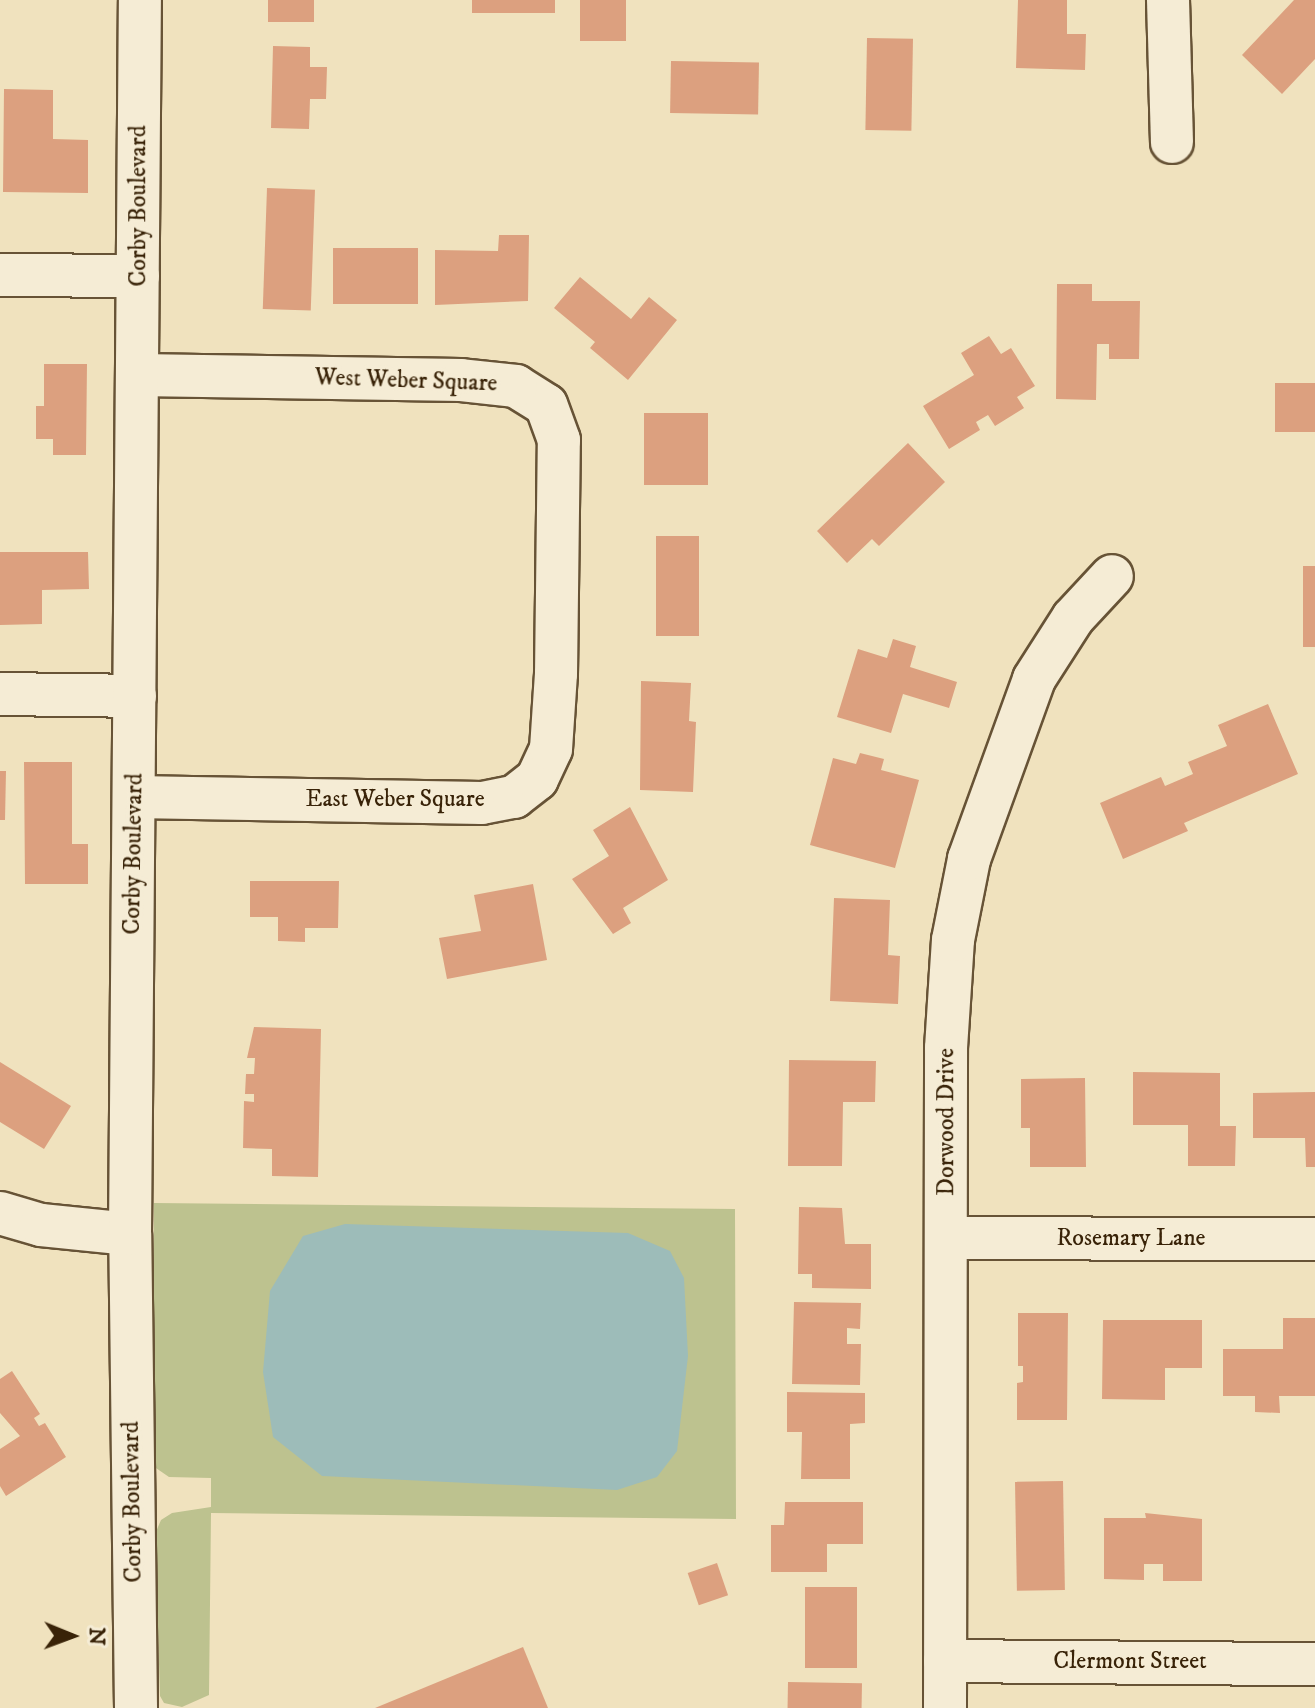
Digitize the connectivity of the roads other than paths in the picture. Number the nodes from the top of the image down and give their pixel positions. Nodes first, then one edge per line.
1 (140, 0) edge
2 (1168, 0) edge
3 (1172, 142) dead end
4 (0, 275) edge
5 (138, 276) junction
6 (138, 375) junction
7 (557, 574) joint
8 (1112, 576) dead end
9 (0, 694) edge
10 (135, 696) junction
11 (134, 797) junction
12 (0, 1213) edge
13 (130, 1234) junction
14 (947, 1238) junction
15 (1315, 1239) edge
16 (945, 1661) junction
17 (1315, 1664) edge
18 (136, 1708) edge
19 (945, 1708) edge

1 - 5 street, Corby Boulevard
2 - 3 street
4 - 5 street
5 - 6 street, Corby Boulevard
6 - 7 street, West Weber Square
6 - 10 street, Corby Boulevard
7 - 11 street, East Weber Square
8 - 14 street, Dorwood Drive
9 - 10 street
10 - 11 street, Corby Boulevard
11 - 13 street, Corby Boulevard
12 - 13 street
13 - 18 street, Corby Boulevard
14 - 15 street, Rosemary Lane
14 - 16 street, Dorwood Drive
16 - 17 street, Clermont Street
16 - 19 street, Dorwood Drive

